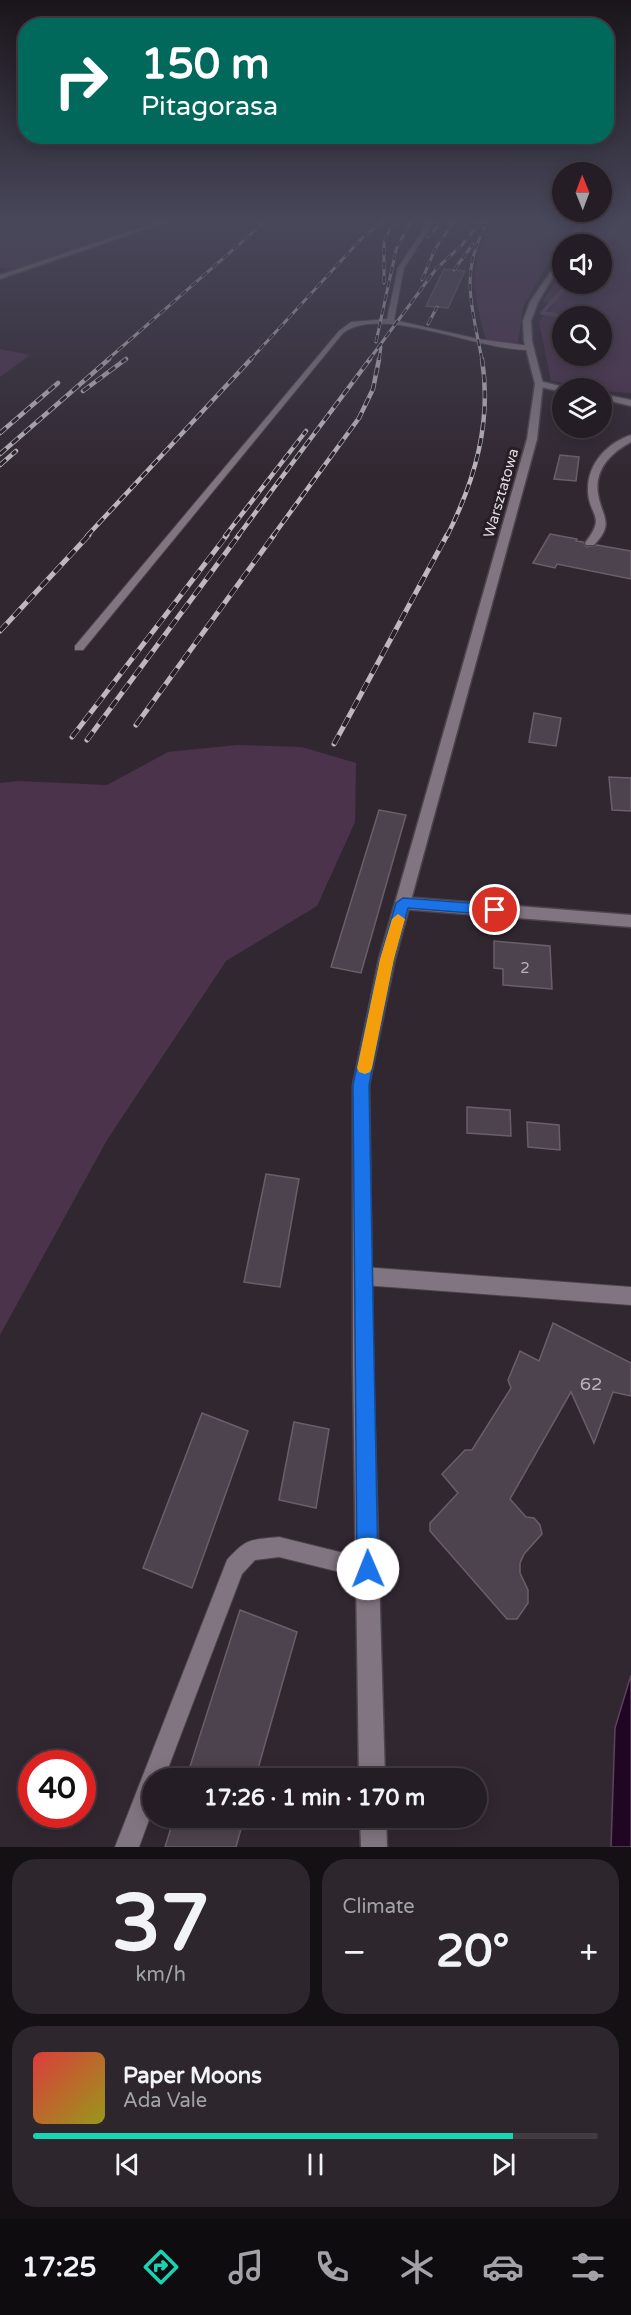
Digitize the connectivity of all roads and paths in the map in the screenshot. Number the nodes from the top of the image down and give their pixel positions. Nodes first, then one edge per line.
1 (393, 306) edge
2 (533, 306) edge
3 (390, 321) junction
4 (530, 348) junction
5 (538, 384) junction
6 (552, 387) edge
7 (612, 399) edge
8 (631, 402) edge
9 (631, 438) edge
10 (590, 543) dead end
11 (79, 648) dead end
12 (403, 903) junction
13 (631, 921) edge
14 (363, 1276) junction
15 (631, 1296) edge
16 (368, 1569) junction
17 (372, 1768) edge
18 (373, 1828) edge
19 (127, 1847) edge
20 (374, 1847) edge

1 - 3 lane
2 - 4 street, Warsztatowa
3 - 4 lane
3 - 11 lane
4 - 5 street, Warsztatowa
5 - 6 street
5 - 12 street, Warsztatowa
7 - 8 street
9 - 10 street
12 - 13 street
12 - 14 street, Warsztatowa
14 - 15 lane
14 - 16 street, Warsztatowa
16 - 17 street, Warsztatowa
16 - 19 lane
18 - 20 street

